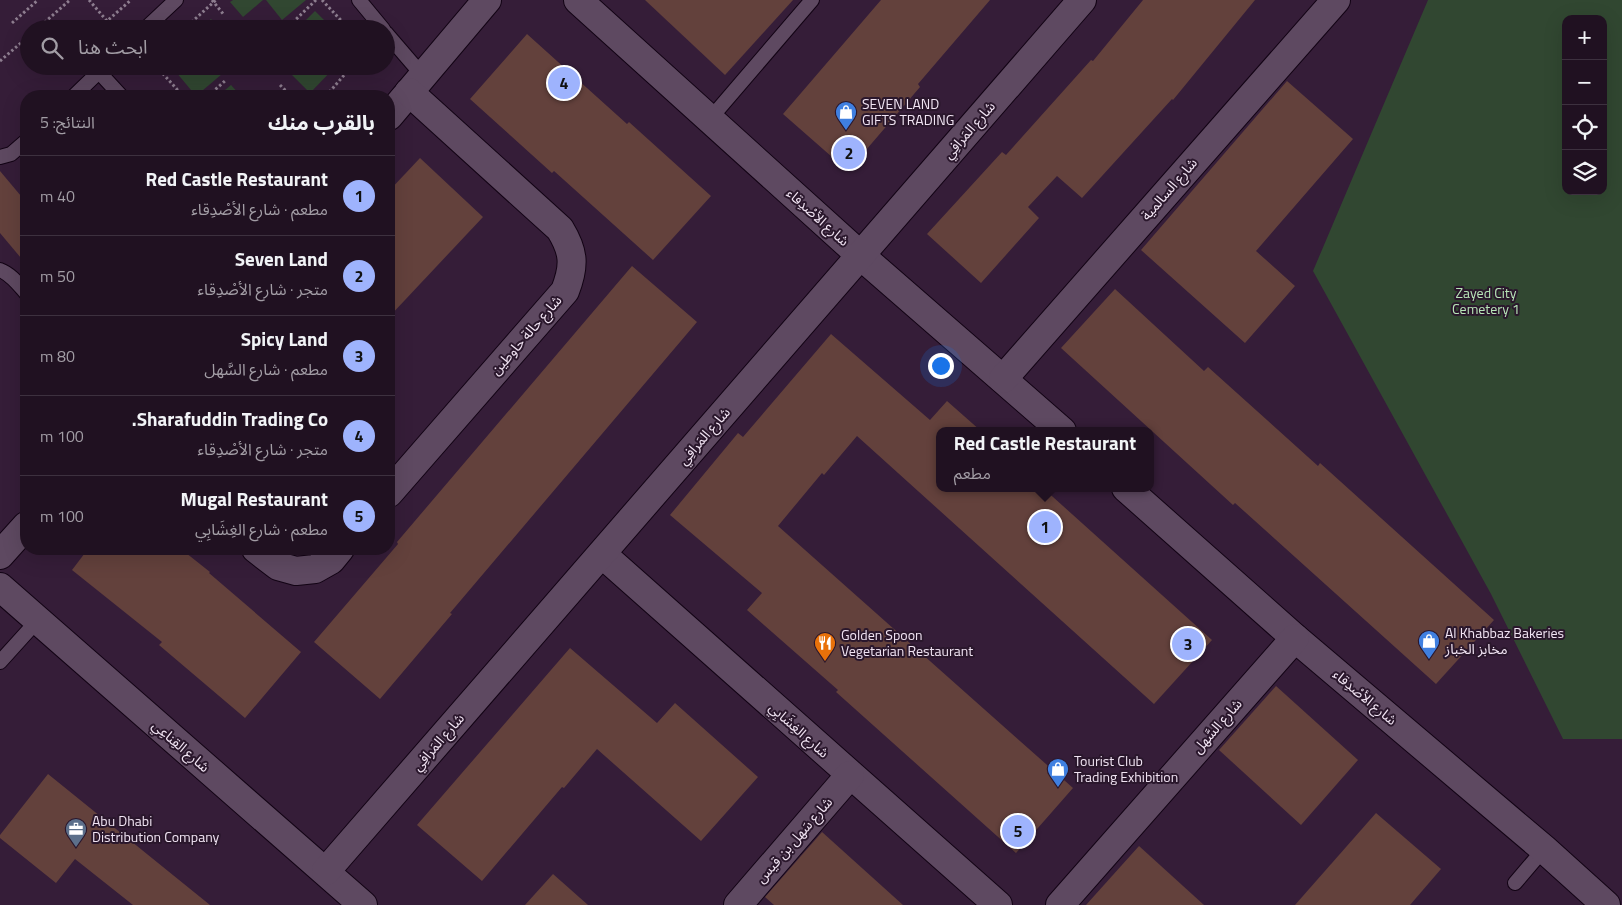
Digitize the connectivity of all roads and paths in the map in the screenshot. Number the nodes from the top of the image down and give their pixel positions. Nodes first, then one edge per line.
1 (38, 0) edge
2 (70, 0) edge
3 (89, 0) edge
4 (131, 0) edge
5 (176, 0) edge
6 (316, 0) edge
7 (322, 0) edge
8 (359, 0) edge
9 (487, 0) edge
10 (578, 0) edge
11 (812, 0) edge
12 (1082, 0) edge
13 (1336, 0) edge
14 (214, 1) edge
15 (224, 14) dead end
16 (47, 20) edge
17 (107, 20) edge
18 (109, 20) edge
19 (155, 20) edge
20 (194, 20) edge
21 (295, 20) edge
22 (341, 20) edge
23 (376, 20) edge
24 (12, 22) dead end
25 (20, 44) edge
26 (395, 48) edge
27 (0, 61) edge
28 (96, 75) edge
29 (106, 75) edge
30 (164, 75) edge
31 (344, 75) edge
32 (226, 80) dead end
33 (416, 84) junction
34 (280, 85) dead end
35 (80, 90) edge
36 (117, 90) edge
37 (178, 90) edge
38 (215, 90) edge
39 (285, 90) edge
40 (331, 90) edge
41 (395, 109) edge
42 (710, 120) junction
43 (20, 146) edge
44 (0, 157) edge
45 (860, 255) junction
46 (0, 270) edge
47 (20, 285) edge
48 (1003, 379) junction
49 (1057, 427) edge
50 (395, 486) edge
51 (1131, 492) edge
52 (20, 533) edge
53 (602, 554) junction
54 (0, 555) edge
55 (264, 555) edge
56 (335, 555) edge
57 (0, 587) edge
58 (37, 620) junction
59 (1295, 638) junction
60 (0, 662) edge
61 (850, 775) junction
62 (1544, 849) junction
63 (326, 871) junction
64 (1515, 883) dead end
65 (364, 905) edge
66 (738, 905) edge
67 (998, 905) edge
68 (1060, 905) edge
69 (1606, 905) edge

1 - 24 path
2 - 16 path
3 - 17 path
4 - 18 path
5 - 19 lane
6 - 21 path
7 - 22 path
8 - 23 lane
9 - 33 street
10 - 42 street, شارع الأصْدِقاء
11 - 42 lane
12 - 45 street, شارع المَرافِي
13 - 48 street, شارع السالمية
14 - 15 path
14 - 20 path
25 - 27 path
26 - 33 lane
28 - 35 lane
29 - 36 lane
30 - 37 path
31 - 40 path
32 - 38 path
33 - 41 street
33 - 50 street, شارع حالة حاوطين
34 - 39 path
42 - 45 street, شارع الأصْدِقاء
43 - 44 lane
45 - 48 street, شارع الأصْدِقاء
45 - 53 street, شارع المَرافِي
46 - 47 lane
48 - 49 street, شارع الأصْدِقاء
51 - 59 street, شارع الأصْدِقاء
52 - 54 street
53 - 61 street, شارع الغِشَابِي
53 - 63 street, شارع المَرافِي
55 - 56 street
57 - 58 street, شارع القِناعِي
58 - 60 lane
58 - 63 street, شارع القِناعِي
59 - 62 street, شارع الأصْدِقاء
59 - 68 street, شارع السَّهل
61 - 66 street, شارع سَهل بن قيس
61 - 67 street, شارع الغِشَابِي
62 - 64 lane
62 - 69 street, شارع الأصْدِقاء
63 - 65 street, شارع القِناعِي

